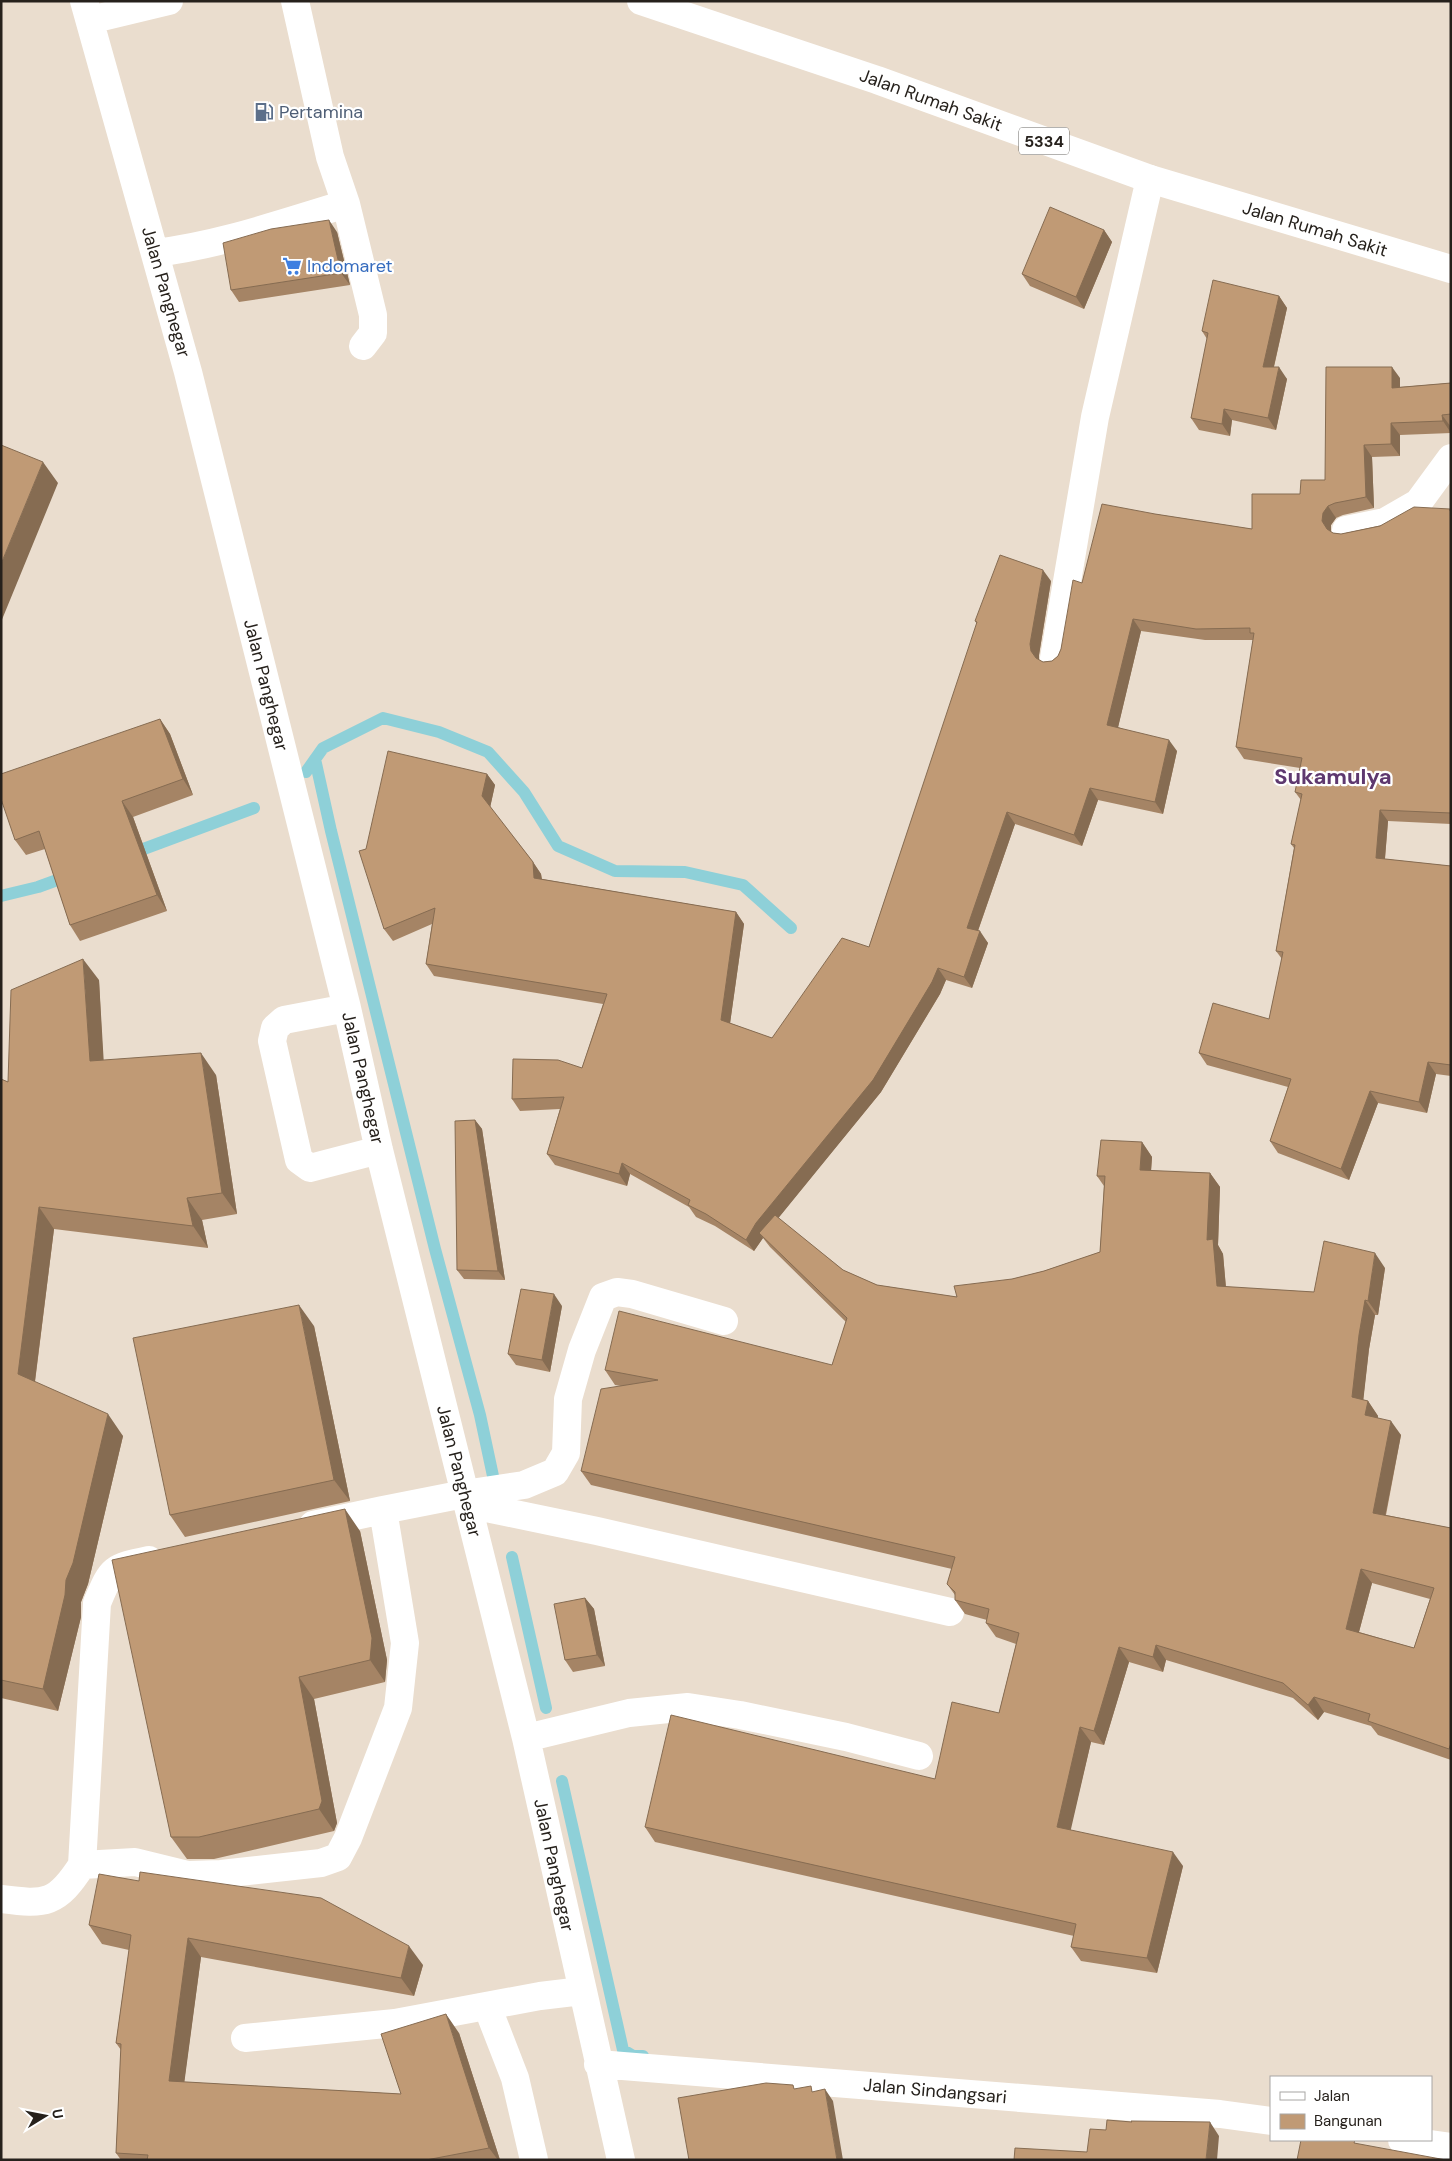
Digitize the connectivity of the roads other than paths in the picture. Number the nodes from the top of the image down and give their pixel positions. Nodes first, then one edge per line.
1 (295, 1) edge
2 (641, 1) edge
3 (166, 2) edge
4 (87, 11) edge
5 (1150, 179) junction
6 (346, 204) junction
7 (155, 254) junction
8 (1451, 269) edge
9 (362, 346) dead end
10 (1451, 458) edge
11 (1346, 530) dead end
12 (1054, 658) edge
13 (347, 1008) junction
14 (379, 1150) junction
15 (724, 1321) dead end
16 (466, 1499) junction
17 (383, 1510) junction
18 (291, 1529) edge
19 (170, 1555) edge
20 (950, 1612) edge
21 (526, 1738) junction
22 (919, 1756) dead end
23 (82, 1865) junction
24 (1, 1899) edge
25 (582, 1991) junction
26 (488, 2006) junction
27 (245, 2038) dead end
28 (598, 2064) junction
29 (1270, 2121) edge
30 (1409, 2141) edge
31 (1451, 2147) edge
32 (534, 2160) edge
33 (621, 2160) edge

1 - 6 street
2 - 5 street, Jalan Rumah Sakit / 5334
3 - 4 street
4 - 7 street, Jalan Panghegar
5 - 8 street, Jalan Rumah Sakit / 5334
5 - 12 street
6 - 7 street
6 - 9 street
7 - 13 street, Jalan Panghegar
10 - 11 street
13 - 14 street, Jalan Panghegar
13 - 14 street
14 - 16 street, Jalan Panghegar
15 - 16 street
16 - 17 street
16 - 20 street
16 - 21 street, Jalan Panghegar
17 - 18 street
17 - 23 street
19 - 23 street
21 - 22 street
21 - 25 street, Jalan Panghegar
23 - 24 street
25 - 26 street
25 - 28 street, Jalan Panghegar
26 - 27 street
26 - 32 street
28 - 29 street, Jalan Sindangsari
28 - 33 street, Jalan Panghegar
30 - 31 street

